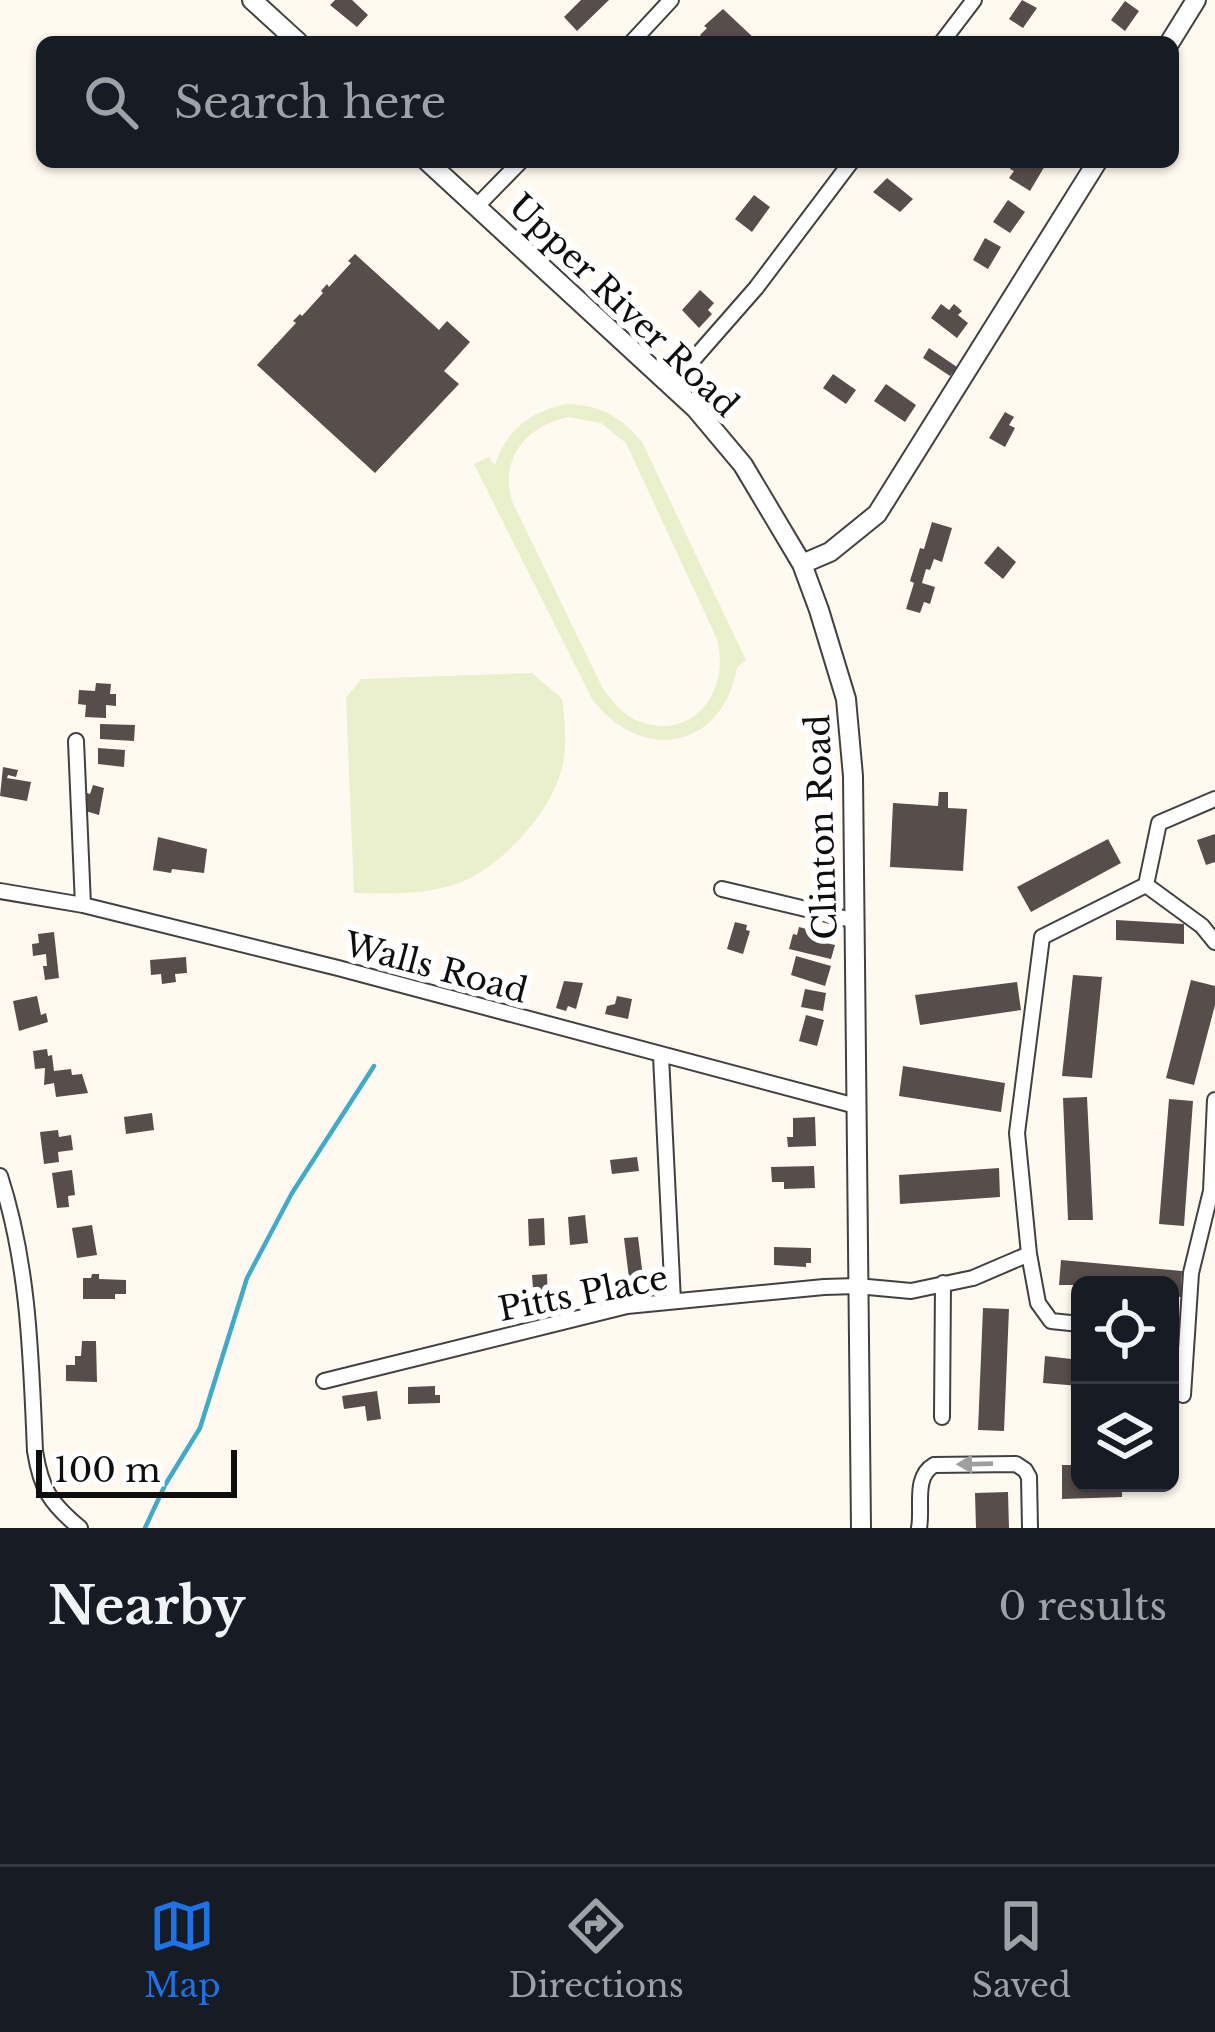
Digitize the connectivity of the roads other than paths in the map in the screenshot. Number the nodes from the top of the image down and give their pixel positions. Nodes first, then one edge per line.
1 (252, 0) edge
2 (671, 0) edge
3 (974, 0) edge
4 (1196, 0) edge
5 (291, 36) edge
6 (638, 36) edge
7 (947, 36) edge
8 (1174, 36) edge
9 (435, 168) edge
10 (514, 168) edge
11 (847, 168) edge
12 (1093, 168) edge
13 (478, 206) junction
14 (671, 386) junction
15 (802, 564) junction
16 (76, 741) dead end
17 (1215, 799) edge
18 (1146, 885) junction
19 (722, 889) dead end
20 (0, 890) edge
21 (83, 905) junction
22 (856, 921) junction
23 (1215, 942) edge
24 (661, 1056) junction
25 (1215, 1100) edge
26 (856, 1106) junction
27 (0, 1176) edge
28 (1029, 1255) junction
29 (944, 1282) junction
30 (857, 1286) junction
31 (674, 1301) junction
32 (1071, 1323) edge
33 (1179, 1334) edge
34 (1187, 1334) junction
35 (324, 1381) dead end
36 (1183, 1396) dead end
37 (942, 1417) dead end
38 (920, 1527) edge
39 (80, 1528) edge
40 (861, 1528) edge
41 (1030, 1528) edge

1 - 5 street
2 - 6 street
3 - 7 street
4 - 8 street
9 - 13 street, Upper River Road
10 - 13 street
11 - 14 street
12 - 15 street
13 - 14 street, Upper River Road
14 - 15 street, Upper River Road
15 - 22 street, Clinton Road
16 - 21 street
17 - 18 street
18 - 23 street
18 - 28 street
19 - 22 street
20 - 21 street, Walls Road
21 - 24 street, Walls Road
22 - 26 street, Clinton Road
24 - 26 street, Walls Road
24 - 31 street
25 - 34 street
26 - 30 street, Clinton Road
27 - 39 street
28 - 29 street, Pitts Place
28 - 32 street
29 - 30 street, Pitts Place
29 - 37 street
30 - 31 street, Pitts Place
30 - 40 street, Clinton Road
31 - 35 street, Pitts Place
33 - 34 street
34 - 36 street
41 -> 38 street

